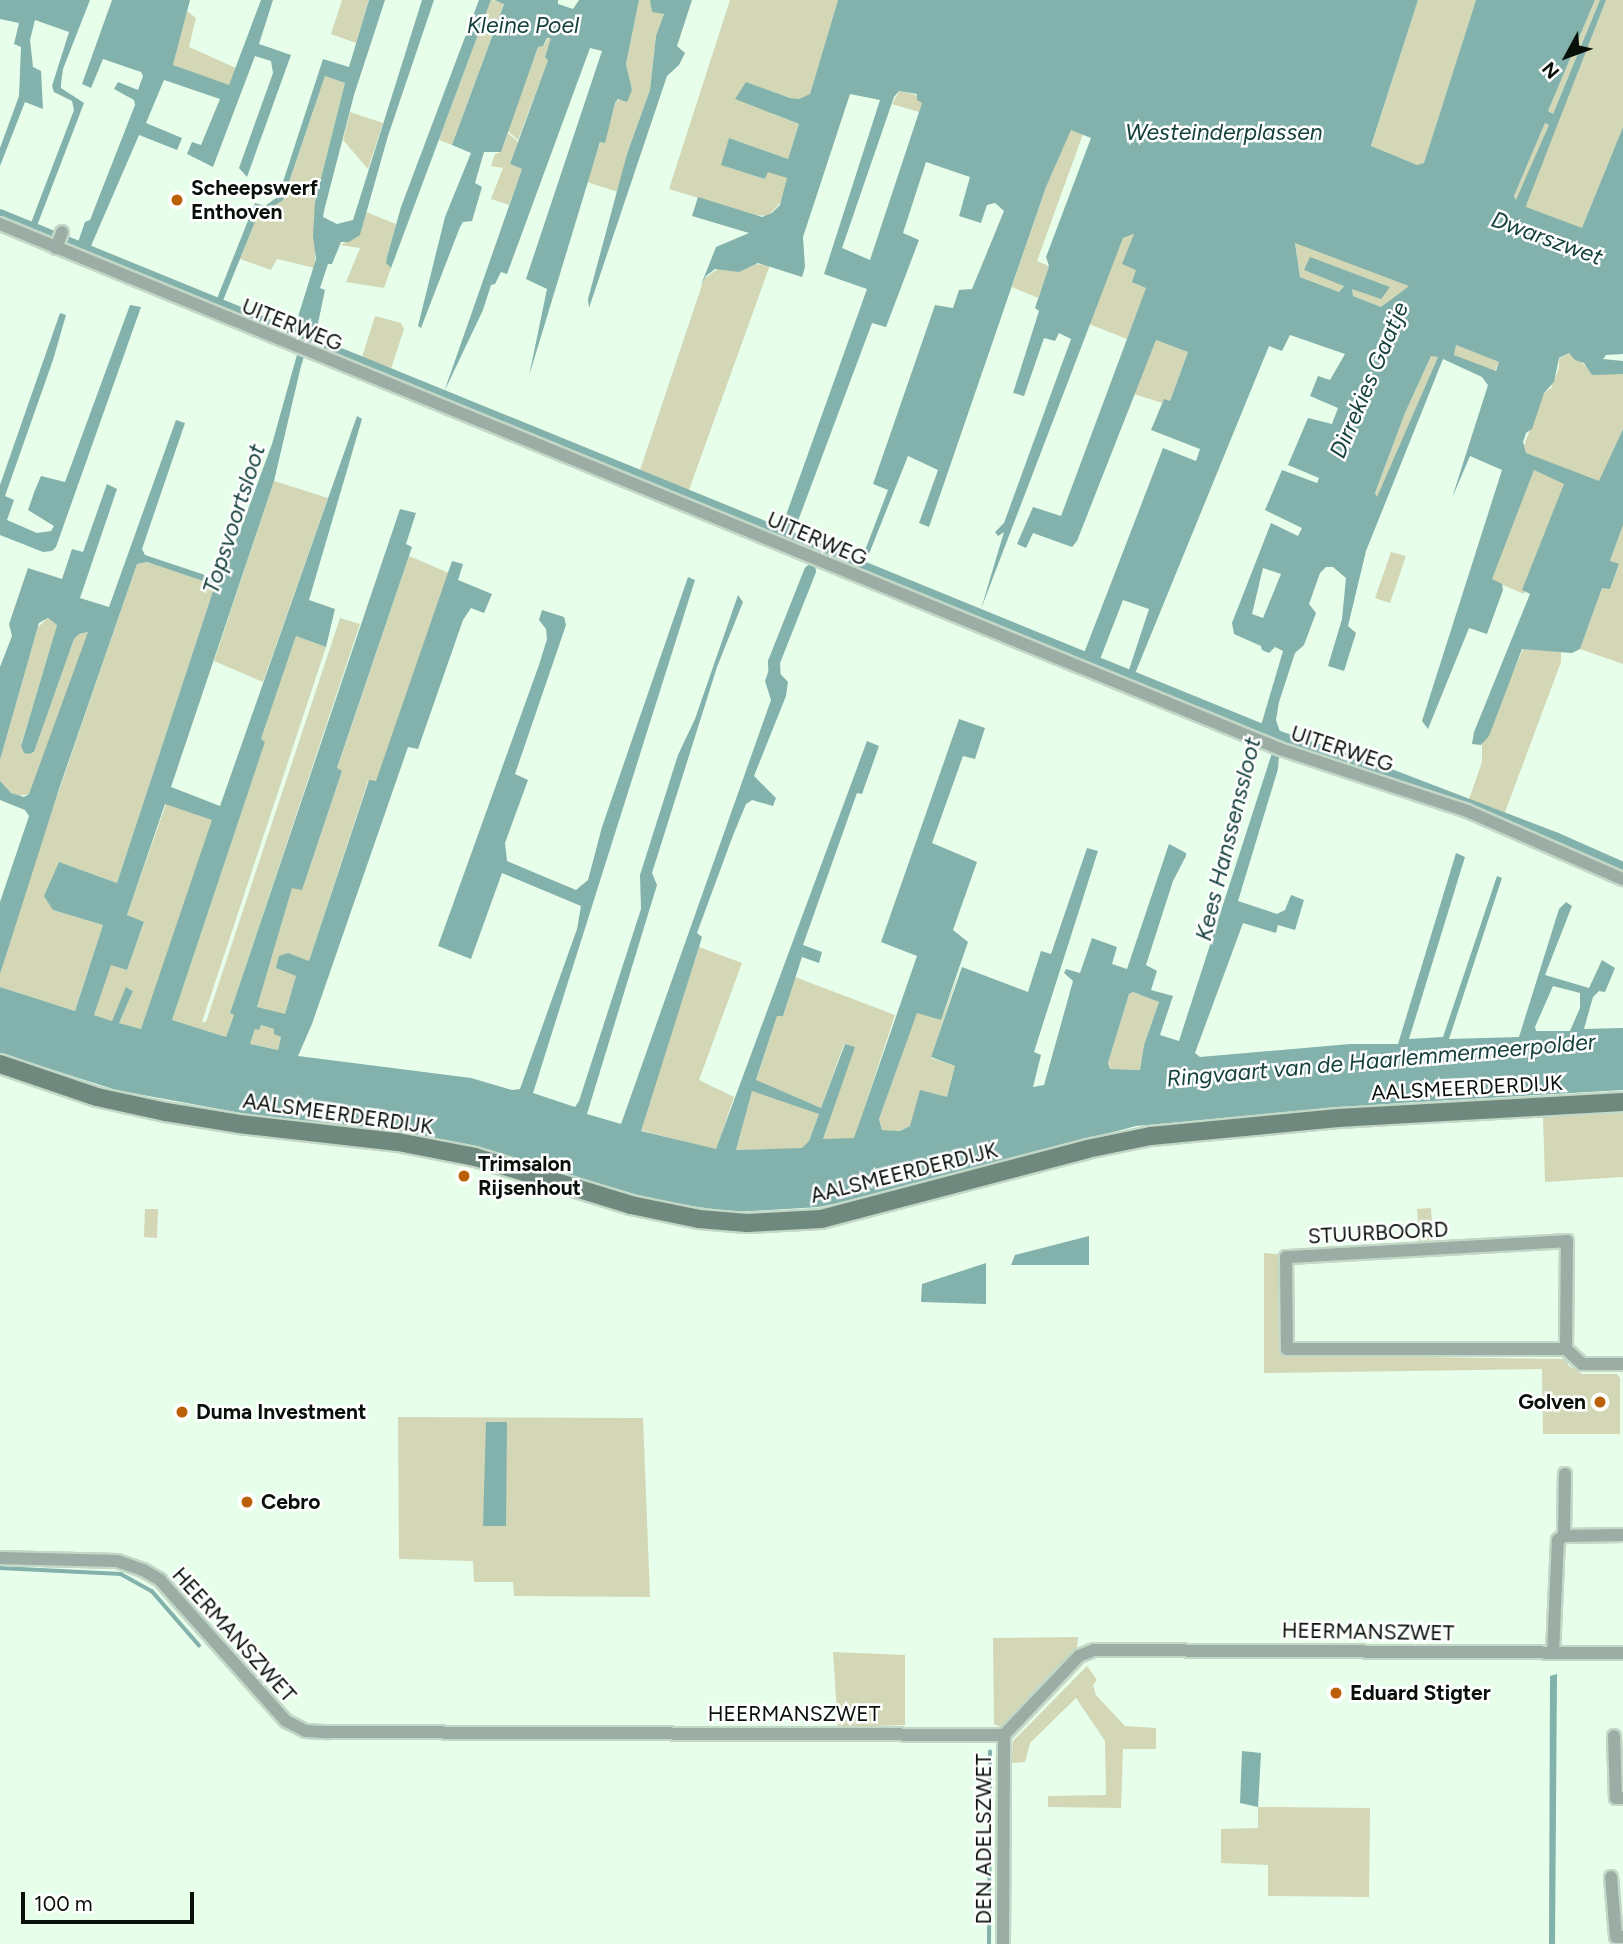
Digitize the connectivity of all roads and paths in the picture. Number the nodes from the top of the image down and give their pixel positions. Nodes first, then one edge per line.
1 (0, 225) edge
2 (1623, 879) edge
3 (0, 1064) edge
4 (1623, 1102) edge
5 (1566, 1349) junction
6 (1623, 1364) edge
7 (1565, 1474) dead end
8 (1623, 1535) edge
9 (1564, 1536) junction
10 (0, 1558) edge
11 (1553, 1653) junction
12 (1623, 1653) edge
13 (1004, 1735) junction
14 (1614, 1736) dead end
15 (1623, 1798) edge
16 (1611, 1877) dead end
17 (1623, 1937) edge
18 (1003, 1944) edge

1 - 2 street, UITERWEG
3 - 4 street, AALSMEERDERDIJK
5 - 5 street, STUURBOORD
5 - 6 street, STUURBOORD
7 - 9 street
8 - 9 street
9 - 11 street
10 - 13 street, HEERMANSZWET
11 - 12 street, HEERMANSZWET
11 - 13 street, HEERMANSZWET
13 - 18 street, DEN ADELSZWET
14 - 15 street
16 - 17 street

